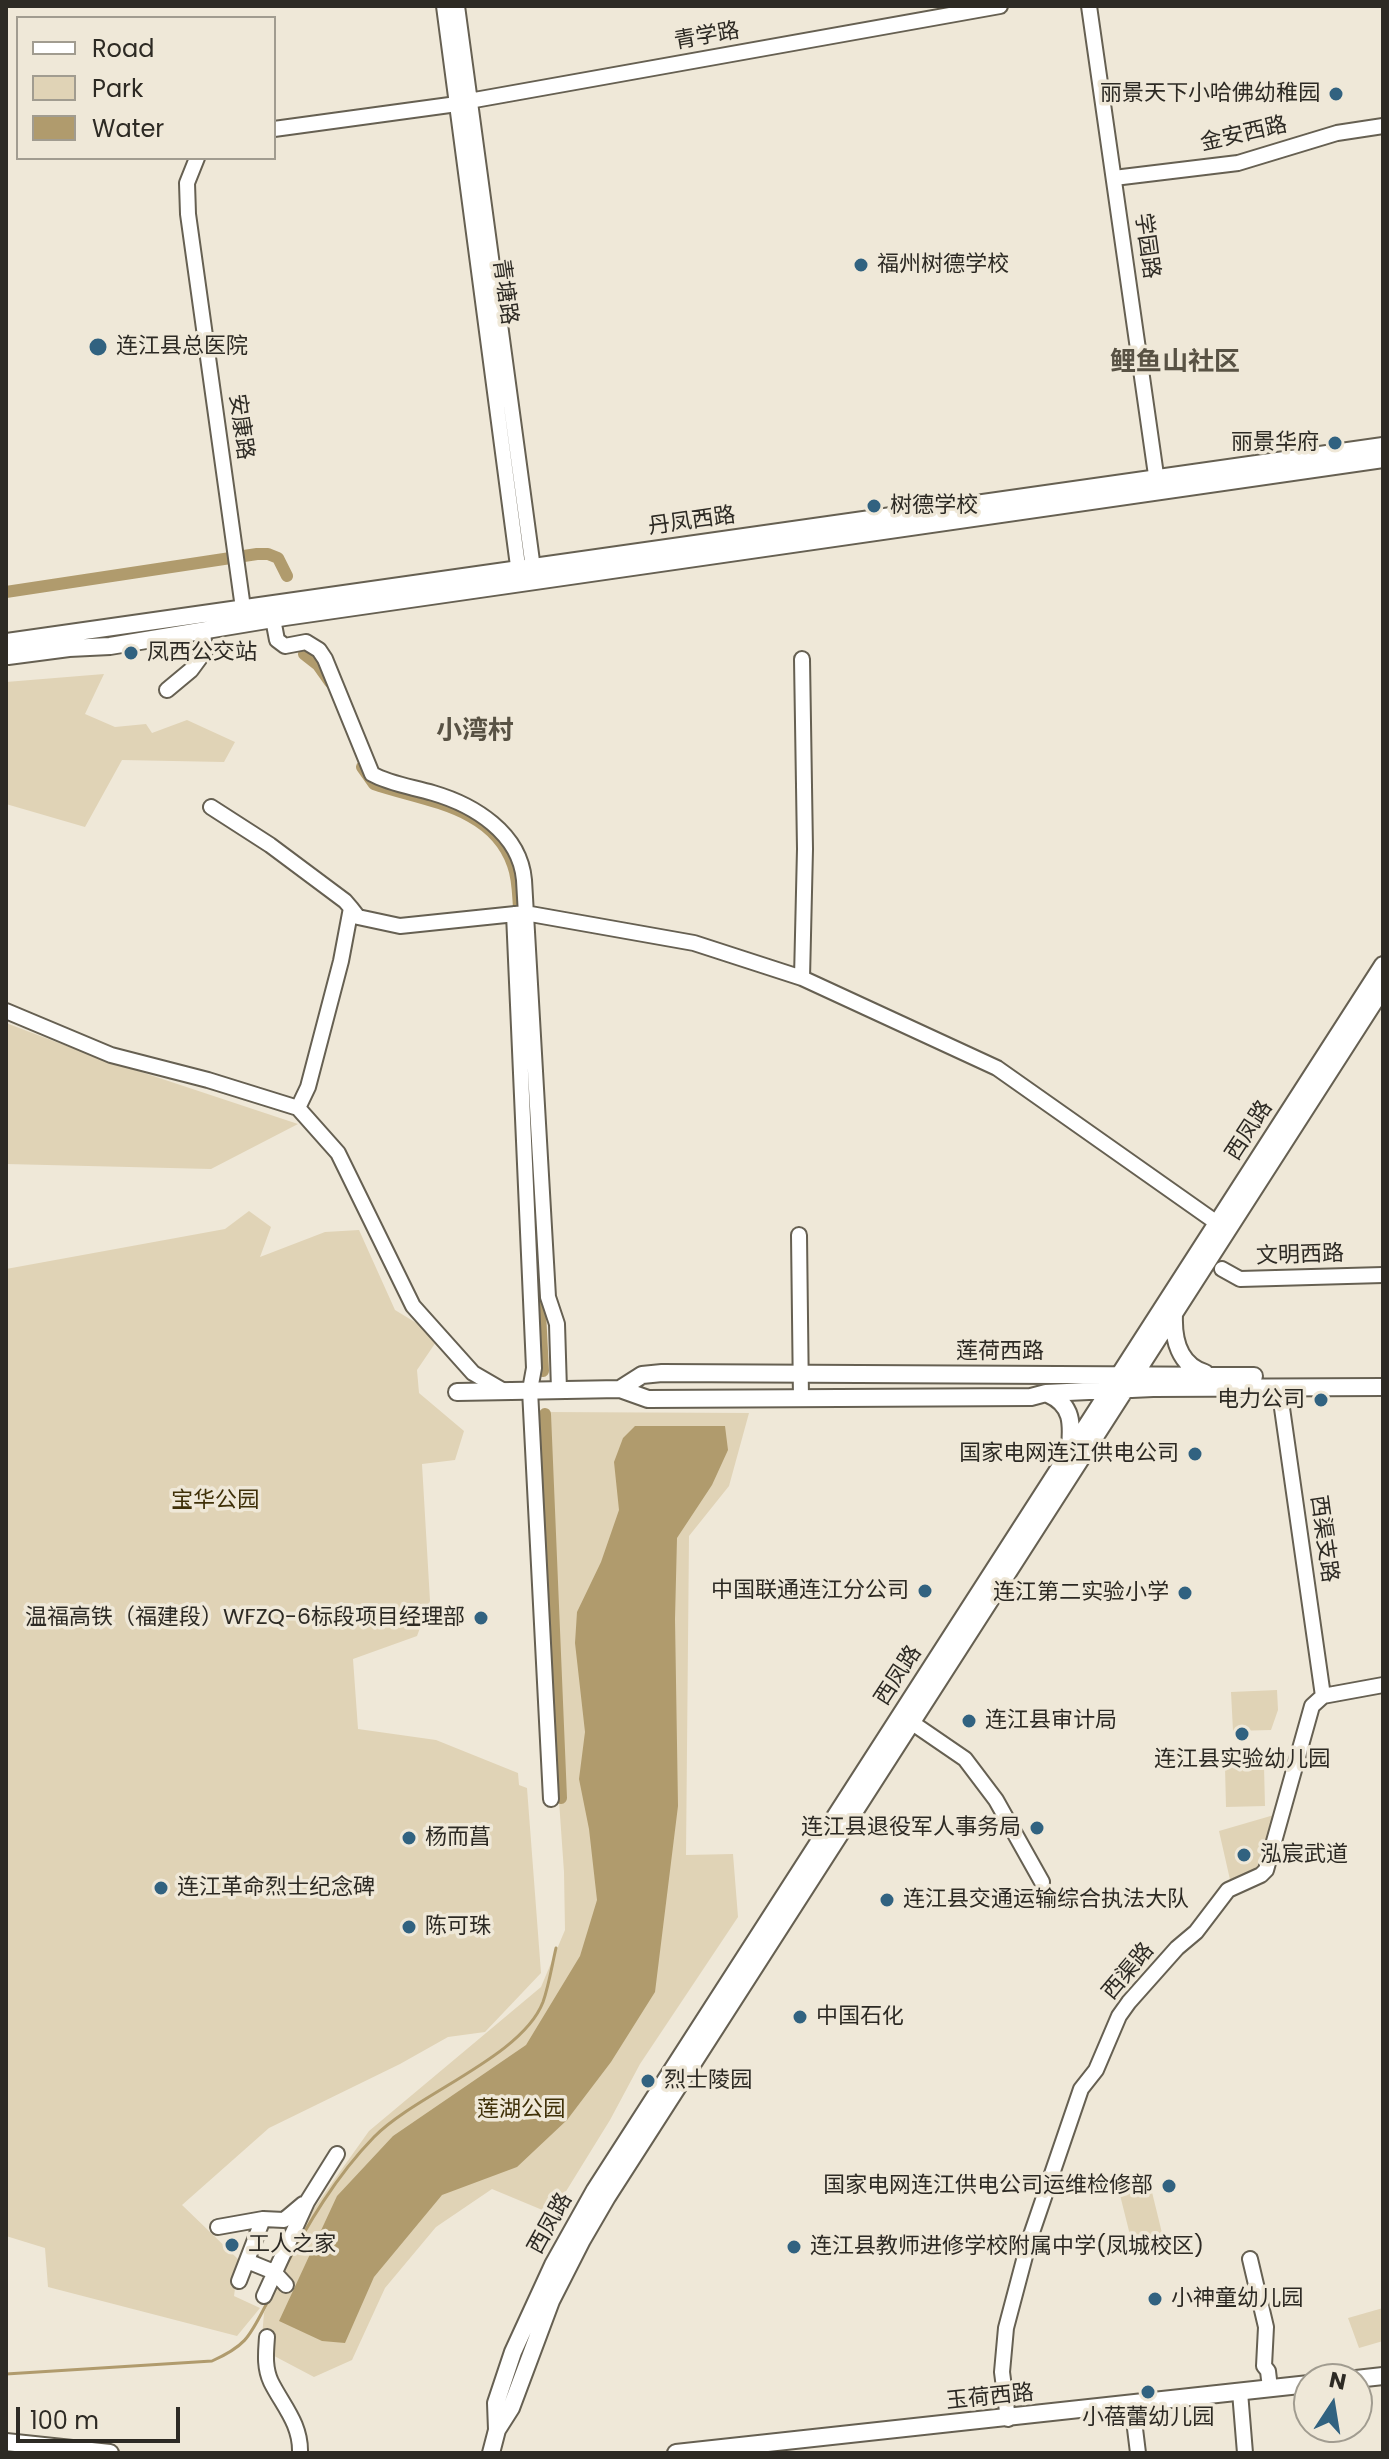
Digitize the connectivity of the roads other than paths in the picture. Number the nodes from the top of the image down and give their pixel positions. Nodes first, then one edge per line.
1 (444, 6) edge
2 (457, 6) edge
3 (1000, 6) edge
4 (1089, 6) edge
5 (463, 102) junction
6 (1383, 126) edge
7 (276, 129) edge
8 (196, 160) edge
9 (1114, 178) junction
10 (1383, 446) edge
11 (1383, 459) edge
12 (1158, 485) junction
13 (527, 575) junction
14 (243, 608) junction
15 (273, 619) junction
16 (203, 632) junction
17 (8, 649) edge
18 (802, 659) dead end
19 (167, 690) dead end
20 (211, 807) dead end
21 (351, 908) junction
22 (520, 914) junction
23 (1383, 965) edge
24 (802, 978) junction
25 (1383, 988) edge
26 (6, 1011) edge
27 (298, 1108) junction
28 (1217, 1223) junction
29 (799, 1235) dead end
30 (1222, 1269) dead end
31 (1383, 1275) edge
32 (1174, 1315) junction
33 (801, 1374) junction
34 (1045, 1374) junction
35 (1215, 1376) junction
36 (1383, 1377) edge
37 (1122, 1382) junction
38 (1279, 1387) junction
39 (1383, 1387) edge
40 (620, 1389) junction
41 (530, 1390) junction
42 (559, 1390) junction
43 (504, 1391) junction
44 (457, 1392) dead end
45 (1046, 1393) junction
46 (801, 1399) junction
47 (1070, 1452) junction
48 (1383, 1685) edge
49 (1323, 1696) junction
50 (911, 1722) junction
51 (551, 1799) dead end
52 (1042, 1882) dead end
53 (337, 2154) dead end
54 (307, 2202) junction
55 (263, 2219) junction
56 (218, 2227) dead end
57 (1250, 2259) dead end
58 (247, 2261) junction
59 (274, 2272) junction
60 (239, 2281) dead end
61 (286, 2285) dead end
62 (264, 2296) dead end
63 (267, 2337) dead end
64 (1293, 2386) edge
65 (1270, 2388) junction
66 (1240, 2392) junction
67 (1132, 2404) junction
68 (1008, 2419) junction
69 (497, 2430) junction
70 (6, 2442) edge
71 (110, 2453) edge
72 (300, 2453) edge
73 (491, 2453) edge
74 (676, 2453) edge
75 (1138, 2453) edge
76 (1245, 2453) edge

1 - 5 street, 青塘路
2 - 5 street, 青塘路
3 - 5 street, 青学路
4 - 9 street, 学园路
5 - 7 street
5 - 13 street, 青塘路
6 - 9 street, 金安西路
8 - 14 street, 安康路
9 - 12 street, 学园路
10 - 12 main road, 丹凤西路
11 - 12 main road, 丹凤西路
12 - 13 main road, 丹凤西路
13 - 14 main road, 丹凤西路
13 - 15 main road, 丹凤西路
14 - 17 main road, 丹凤西路
15 - 16 main road, 丹凤西路
15 - 22 street
16 - 17 main road, 丹凤西路
16 - 19 street
18 - 24 street
20 - 21 street
21 - 22 street
21 - 27 street
22 - 24 street
22 - 41 street
22 - 42 street
23 - 28 main road, 西凤路
24 - 28 street
25 - 32 main road, 西凤路
26 - 27 street
27 - 43 street
28 - 37 main road, 西凤路
29 - 33 street
30 - 31 street, 文明西路
32 - 35 main road
32 - 37 main road, 西凤路
33 - 34 main road, 莲荷西路
33 - 40 main road, 莲荷西路
33 - 46 street
34 - 37 main road, 莲荷西路
34 - 45 main road
35 - 36 main road, 莲荷西路
35 - 37 main road, 莲荷西路
37 - 38 main road, 莲荷西路
37 - 45 main road, 莲荷西路
37 - 47 main road, 西凤路
37 - 50 main road, 西凤路
38 - 39 main road, 莲荷西路
38 - 49 street, 西渠支路
40 - 42 main road, 莲荷西路
40 - 46 main road, 莲荷西路
41 - 42 main road, 莲荷西路
41 - 43 main road, 莲荷西路
41 - 51 street
43 - 44 main road, 莲荷西路
45 - 46 main road, 莲荷西路
45 - 47 main road
47 - 69 main road, 西凤路
48 - 49 street
49 - 68 street, 西渠路
50 - 52 street
50 - 69 main road, 西凤路
53 - 54 street
54 - 55 street
54 - 59 street
55 - 56 street
55 - 58 street
57 - 65 street
58 - 59 street
58 - 60 street
59 - 61 street
59 - 62 street
63 - 72 street
64 - 65 main road, 玉荷西路
65 - 66 main road, 玉荷西路
66 - 67 main road, 玉荷西路
66 - 76 street
67 - 68 main road, 玉荷西路
67 - 75 street
68 - 74 main road, 玉荷西路
69 - 73 main road, 西凤路
70 - 71 main road

